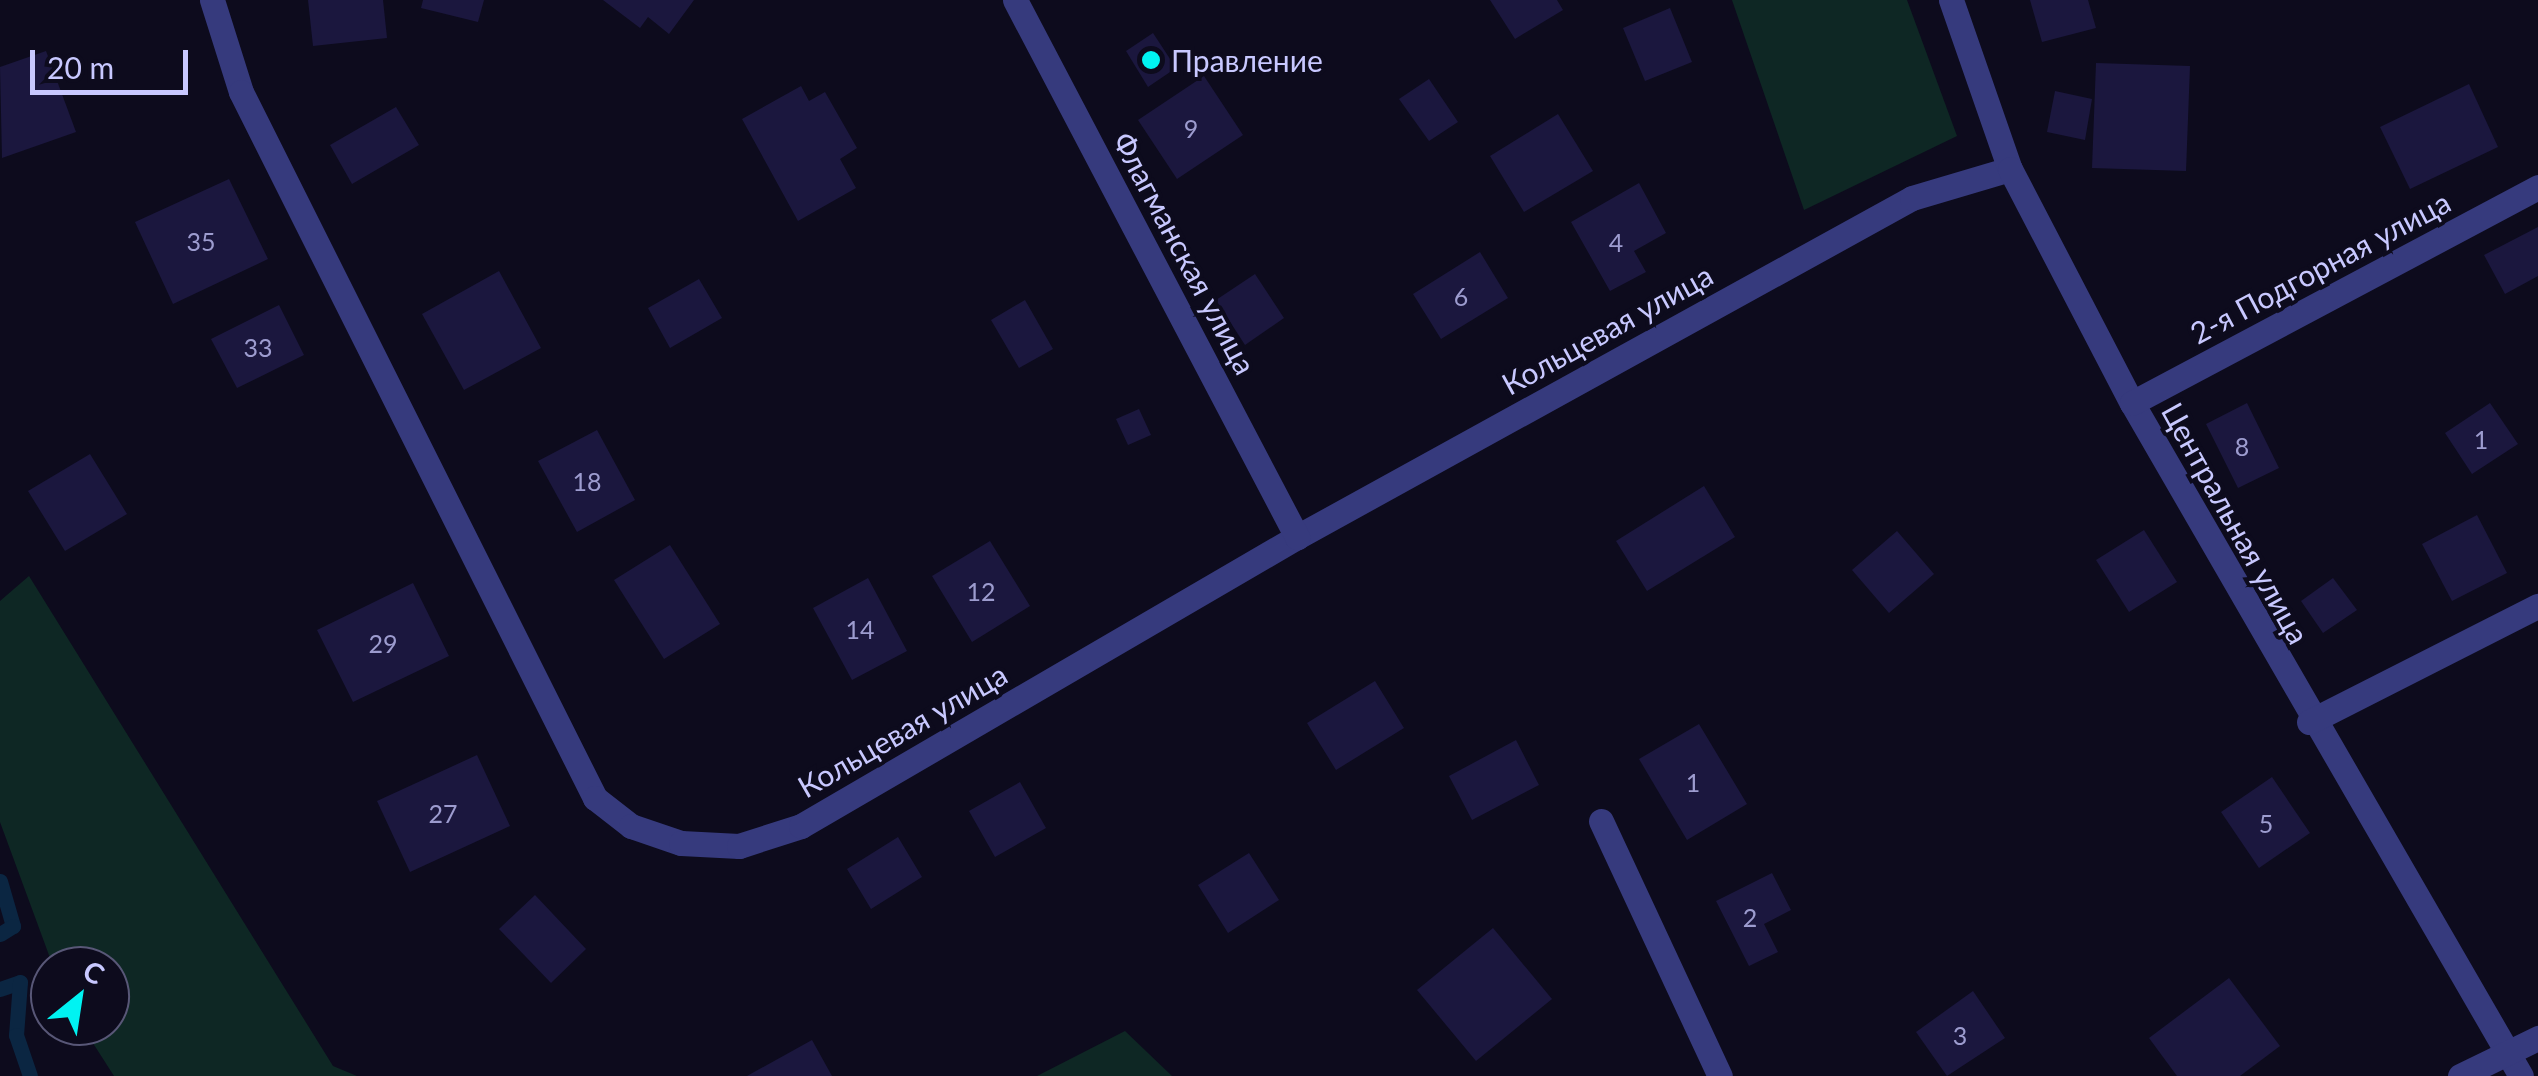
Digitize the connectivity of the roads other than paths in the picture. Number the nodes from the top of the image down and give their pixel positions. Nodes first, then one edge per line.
1 (212, 0) edge
2 (1016, 0) edge
3 (1951, 0) edge
4 (2010, 168) junction
5 (2538, 187) edge
6 (2132, 403) junction
7 (1297, 537) junction
8 (2538, 606) edge
9 (2309, 722) junction
10 (1601, 821) dead end
11 (2538, 1038) edge
12 (2518, 1064) edge
13 (1720, 1076) edge
14 (2460, 1076) edge

1 - 7 street, Кольцевая улица
2 - 7 street, Флагманская улица
3 - 4 street, Центральная улица
4 - 6 street, Центральная улица
4 - 7 street, Кольцевая улица
5 - 6 street, 2-я Подгорная улица
6 - 9 street, Центральная улица
8 - 9 street
9 - 12 street, Центральная улица
10 - 13 street
11 - 12 street
12 - 14 street

